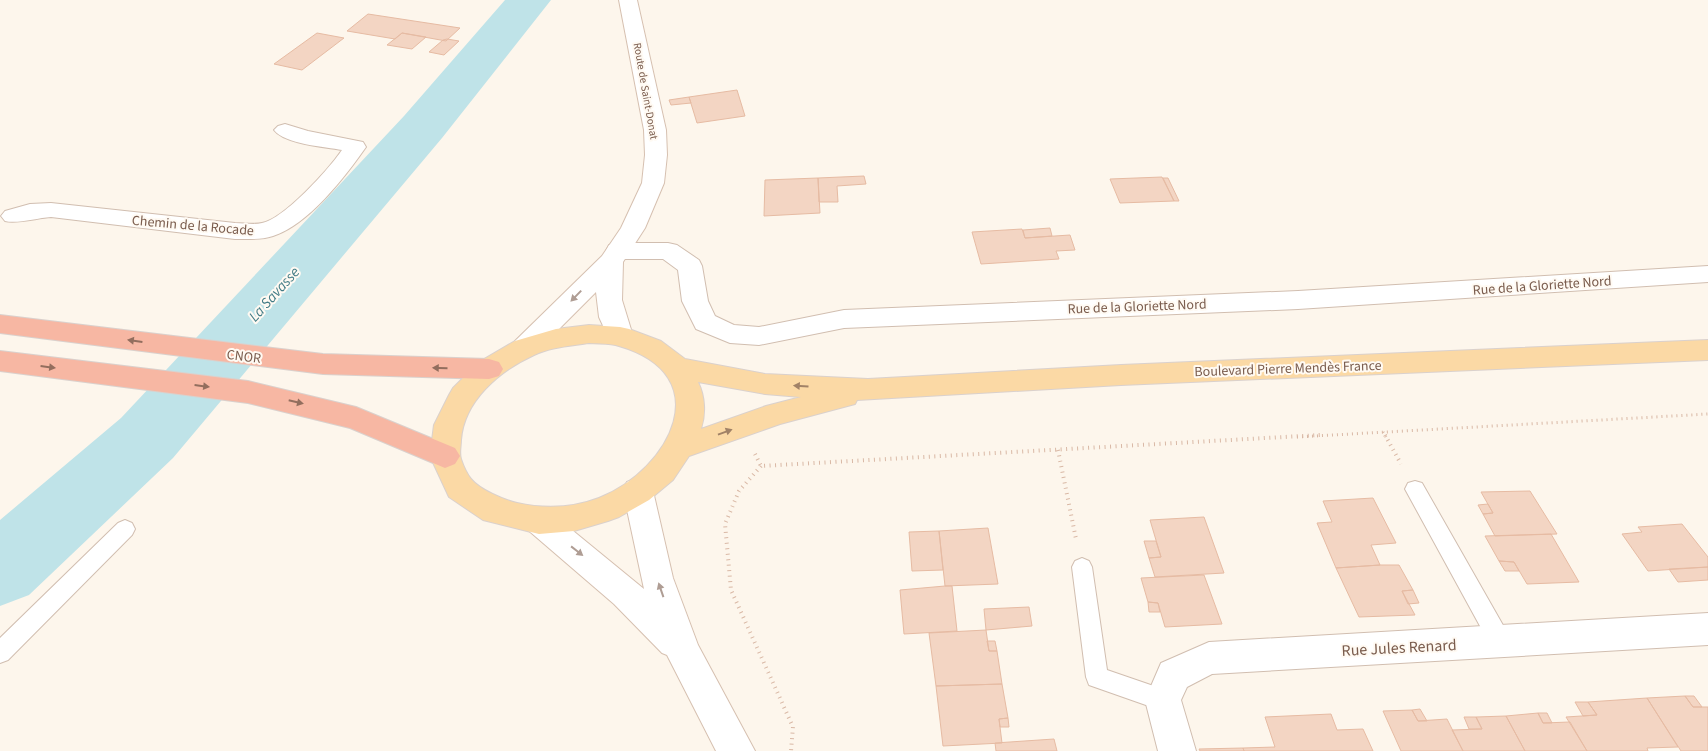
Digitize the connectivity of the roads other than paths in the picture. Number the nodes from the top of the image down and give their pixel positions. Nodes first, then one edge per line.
1 (628, 0) edge
2 (285, 130) dead end
3 (4, 218) edge
4 (615, 257) junction
5 (1708, 274) edge
6 (0, 324) edge
7 (620, 336) junction
8 (524, 348) junction
9 (1708, 350) edge
10 (0, 361) edge
11 (677, 368) junction
12 (489, 369) junction
13 (868, 390) junction
14 (679, 448) junction
15 (445, 456) junction
16 (1415, 489) road end
17 (638, 491) junction
18 (538, 521) junction
19 (125, 529) dead end
20 (1082, 567) road end
21 (1708, 629) edge
22 (1500, 641) junction
23 (683, 652) junction
24 (0, 653) edge
25 (1163, 700) junction
26 (736, 751) edge
27 (1177, 751) edge

1 - 4 street, Route de Saint-Donat
2 - 3 street, Chemin de la Rocade
4 - 5 street, Rue de la Gloriette Nord
4 - 7 street, Route de Saint-Donat
4 -> 8 street, Route de Saint-Donat
12 -> 6 highway, CNOR
7 - 8 main road
7 - 11 main road
8 - 12 main road
9 - 13 main road, Boulevard Pierre Mendès France
10 -> 15 highway
13 -> 11 main road, Boulevard Pierre Mendès France
11 - 14 main road
12 - 15 main road
14 -> 13 main road, Boulevard Pierre Mendès France
14 - 17 main road
15 - 18 main road
16 - 22 lane
17 - 18 main road
23 -> 17 street
18 -> 23 street
19 - 24 lane
20 - 25 lane
21 - 22 street, Rue Jules Renard
22 - 25 street, Rue Jules Renard
23 - 26 street
25 - 27 street

